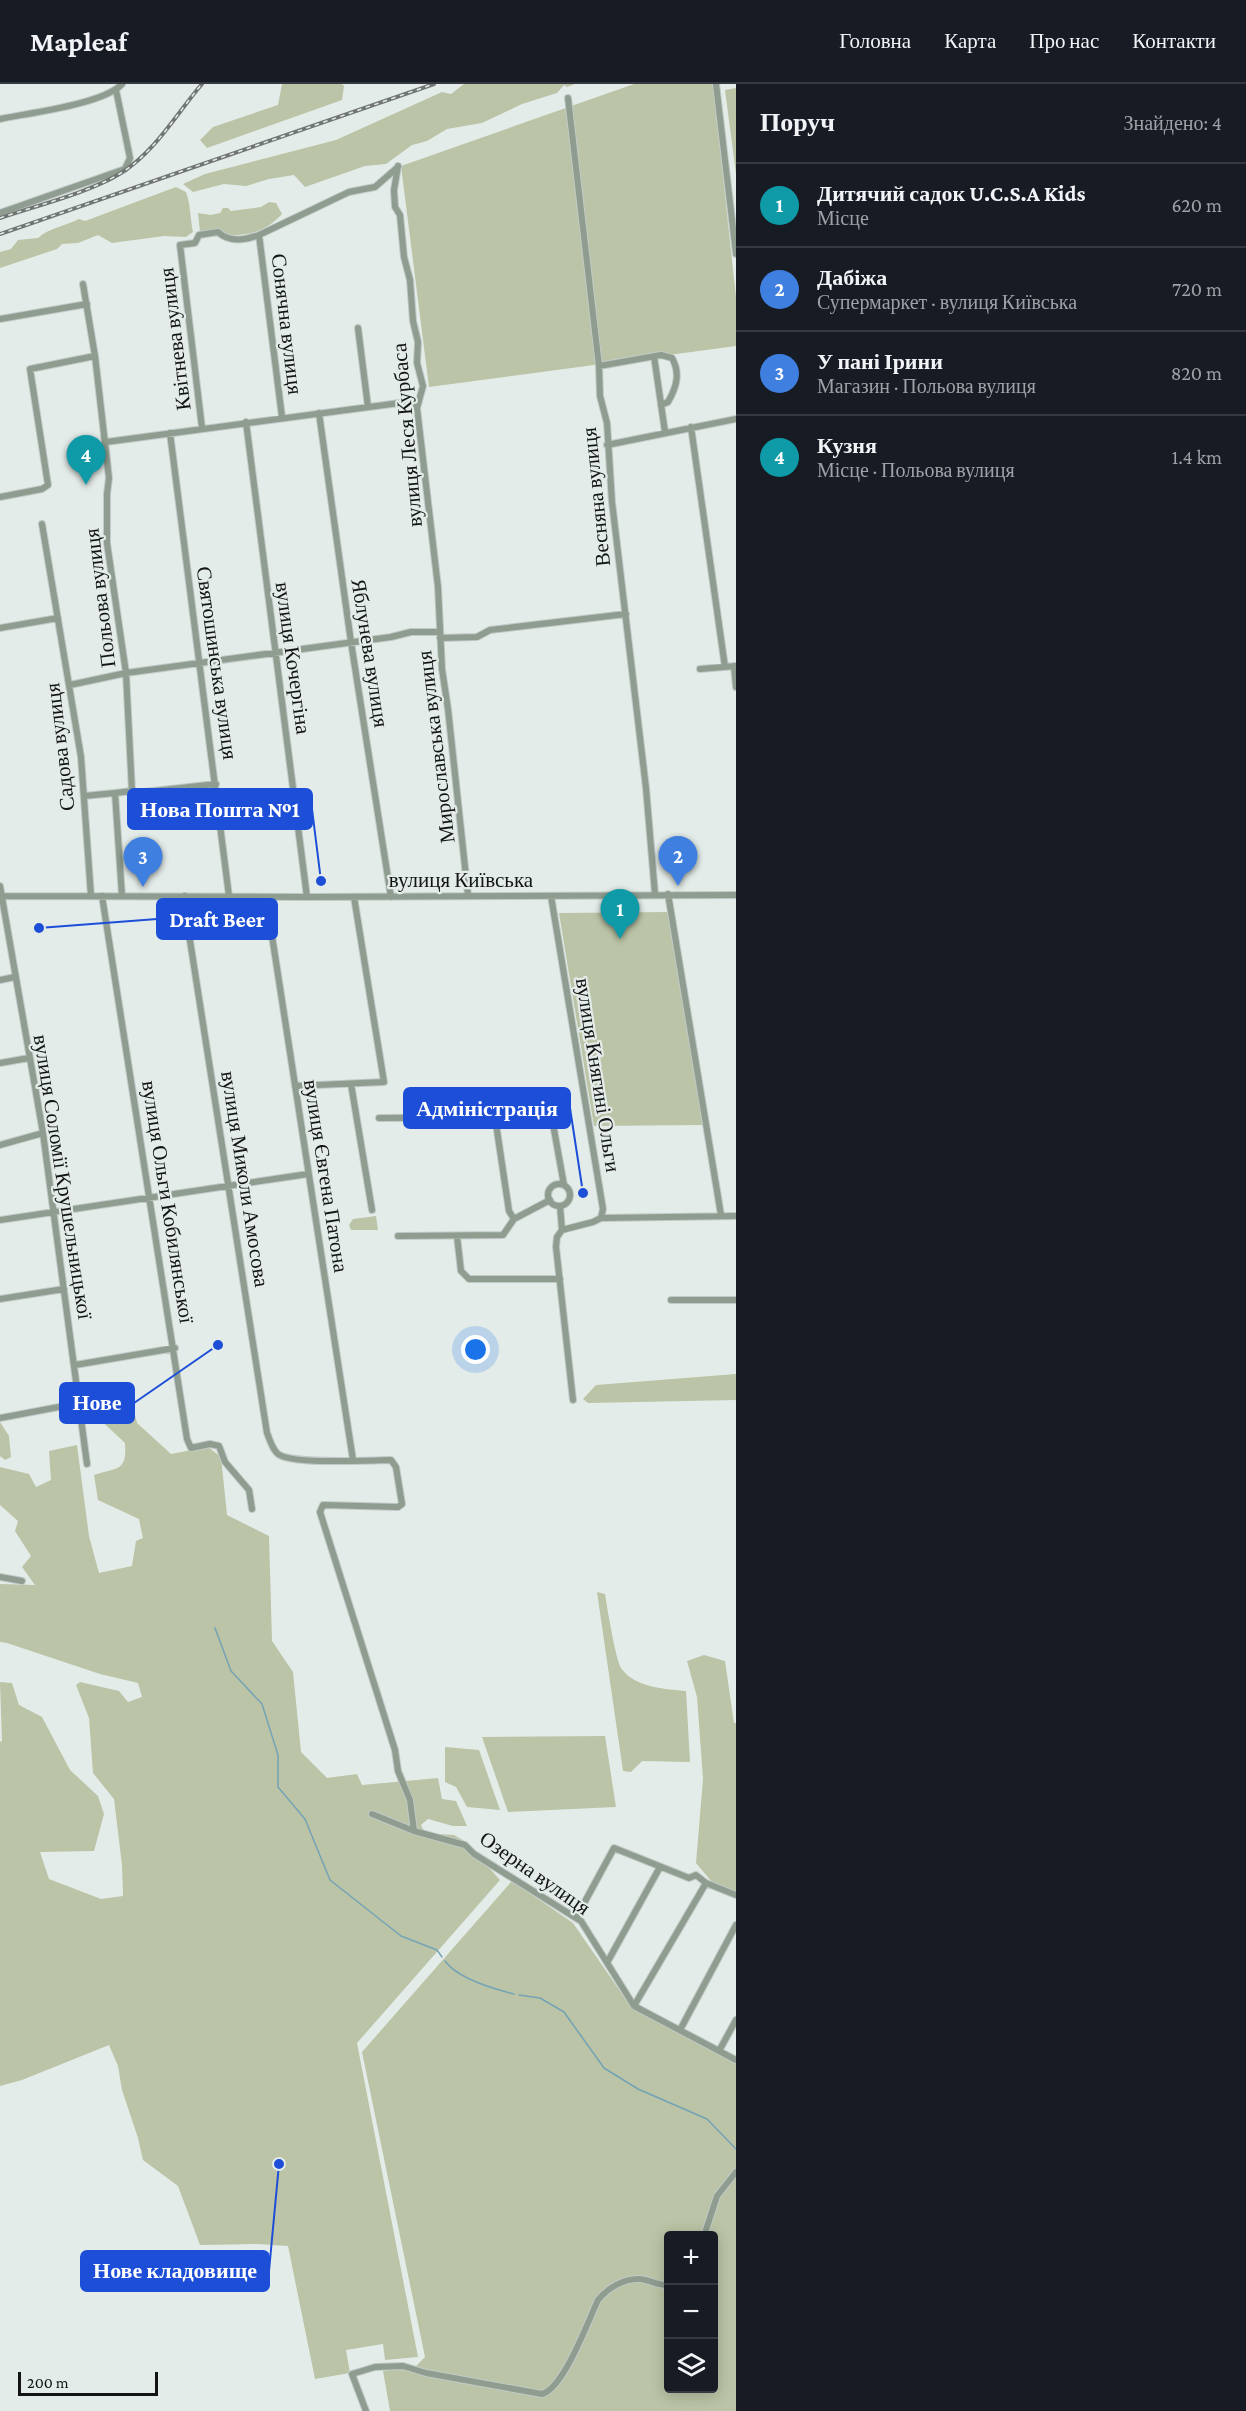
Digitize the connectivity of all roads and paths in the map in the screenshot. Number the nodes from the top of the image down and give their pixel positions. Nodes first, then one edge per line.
1 (122, 84) edge
2 (716, 84) edge
3 (116, 90) junction
4 (568, 98) dead end
5 (0, 119) edge
6 (0, 213) edge
7 (260, 235) junction
8 (736, 254) edge
9 (83, 284) dead end
10 (87, 304) junction
11 (0, 319) edge
12 (358, 328) dead end
13 (95, 356) junction
14 (654, 356) junction
15 (599, 366) junction
16 (661, 405) junction
17 (368, 407) junction
18 (417, 408) junction
19 (319, 414) junction
20 (282, 417) junction
21 (736, 419) edge
22 (246, 422) junction
23 (691, 427) junction
24 (202, 428) junction
25 (665, 432) junction
26 (170, 433) junction
27 (106, 442) junction
28 (607, 445) junction
29 (0, 497) edge
30 (42, 524) dead end
31 (626, 615) junction
32 (58, 618) junction
33 (0, 628) edge
34 (440, 635) junction
35 (351, 642) junction
36 (275, 654) junction
37 (201, 663) junction
38 (735, 666) edge
39 (725, 667) junction
40 (700, 669) dead end
41 (126, 673) junction
42 (70, 685) junction
43 (736, 687) edge
44 (216, 784) junction
45 (132, 791) junction
46 (115, 793) junction
47 (84, 796) junction
48 (0, 886) edge
49 (656, 894) junction
50 (668, 894) junction
51 (468, 895) junction
52 (736, 895) edge
53 (1, 896) edge
54 (92, 896) junction
55 (102, 896) junction
56 (122, 896) junction
57 (185, 896) junction
58 (551, 896) junction
59 (229, 897) junction
60 (266, 897) junction
61 (306, 897) junction
62 (354, 897) junction
63 (391, 897) junction
64 (15, 977) junction
65 (0, 980) edge
66 (29, 1058) junction
67 (0, 1063) edge
68 (351, 1084) junction
69 (295, 1086) junction
70 (495, 1117) junction
71 (379, 1118) dead end
72 (43, 1133) junction
73 (0, 1145) edge
74 (308, 1174) junction
75 (229, 1185) junction
76 (564, 1185) junction
77 (149, 1198) junction
78 (550, 1200) junction
79 (560, 1206) junction
80 (372, 1210) dead end
81 (54, 1212) junction
82 (721, 1215) junction
83 (736, 1216) edge
84 (601, 1218) junction
85 (0, 1220) edge
86 (514, 1220) junction
87 (562, 1230) junction
88 (399, 1236) dead end
89 (457, 1236) junction
90 (560, 1279) junction
91 (64, 1289) junction
92 (0, 1299) edge
93 (671, 1300) dead end
94 (736, 1300) edge
95 (175, 1348) junction
96 (75, 1365) junction
97 (573, 1400) dead end
98 (80, 1403) junction
99 (0, 1418) edge
100 (353, 1460) junction
101 (87, 1464) dead end
102 (252, 1509) dead end
103 (0, 1577) edge
104 (22, 1581) dead end
105 (372, 1814) dead end
106 (414, 1831) junction
107 (660, 1867) junction
108 (706, 1882) junction
109 (736, 1895) edge
110 (576, 1917) junction
111 (736, 1924) edge
112 (608, 1961) junction
113 (634, 2006) junction
114 (736, 2020) edge
115 (680, 2030) junction
116 (720, 2051) junction
117 (736, 2060) edge
118 (736, 2172) edge
119 (705, 2231) edge
120 (664, 2284) edge
121 (366, 2411) edge

1 - 3 street
2 - 8 street
3 - 5 street
3 - 6 street
4 - 15 street, Весняна вулиця
7 - 18 street, вулиця Леся Курбаса
7 - 20 street, Сонячна вулиця
7 - 24 street, Квітнева вулиця
9 - 10 street, Польова вулиця
10 - 11 street
10 - 13 street, Польова вулиця
12 - 17 street
13 - 27 street, Польова вулиця
13 - 29 street
14 - 15 street
14 - 16 street
14 - 16 street
15 - 28 street, Весняна вулиця
16 - 25 street
17 - 18 street
17 - 19 street
18 - 34 street, вулиця Леся Курбаса
19 - 20 street
19 - 35 street, Яблунева вулиця
20 - 22 street
21 - 23 street
22 - 24 street
22 - 36 street, вулиця Кочергіна
23 - 25 street
23 - 39 street
24 - 26 street
25 - 28 street
26 - 27 street
26 - 37 street, Святошинська вулиця
27 - 41 street, Польова вулиця
28 - 31 street, Весняна вулиця
30 - 32 street, Садова вулиця
31 - 34 street
31 - 49 street, Весняна вулиця
32 - 33 street
32 - 42 street, Садова вулиця
34 - 35 street
34 - 51 street, Мирославська вулиця
35 - 36 street
35 - 63 street, Яблунева вулиця
36 - 37 street
36 - 61 street, вулиця Кочергіна
37 - 41 street
37 - 44 street, Святошинська вулиця
38 - 39 street
38 - 43 street
39 - 40 street
41 - 42 street
41 - 45 street, Польова вулиця
42 - 47 street, Садова вулиця
44 - 45 street
44 - 59 street, Святошинська вулиця
45 - 46 street
46 - 47 street
46 - 56 street
47 - 54 street, Садова вулиця
48 - 53 street, вулиця Соломії Крушельницької
49 - 50 street, вулиця Київська
49 - 58 street, вулиця Київська
50 - 52 street, вулиця Київська
50 - 82 street
51 - 58 street, вулиця Київська
51 - 63 street, вулиця Київська
53 - 54 street, вулиця Київська
53 - 64 street, вулиця Соломії Крушельницької
54 - 55 street, вулиця Київська
55 - 56 street, вулиця Київська
55 - 77 street, вулиця Ольги Кобилянської
56 - 57 street, вулиця Київська
57 - 59 street, вулиця Київська
57 - 75 street, вулиця Миколи Амосова
58 - 84 street, вулиця Княгині Ольги
59 - 60 street, вулиця Київська
60 - 61 street, вулиця Київська
60 - 69 street, вулиця Євгена Патона
61 - 62 street, вулиця Київська
62 - 63 street, вулиця Київська
62 - 68 street
64 - 65 street
64 - 66 street, вулиця Соломії Крушельницької
66 - 67 street
66 - 72 street, вулиця Соломії Крушельницької
68 - 69 street
68 - 80 street
69 - 74 street, вулиця Євгена Патона
70 - 71 street
70 - 76 street
70 - 86 street
72 - 73 street
72 - 81 street, вулиця Соломії Крушельницької
74 - 75 street
74 - 100 street, вулиця Євгена Патона
75 - 77 street
75 - 100 street, вулиця Миколи Амосова
76 - 78 street
76 - 79 street
77 - 81 street
77 - 95 street, вулиця Ольги Кобилянської
78 - 79 street
78 - 86 street
79 - 87 street
81 - 85 street
81 - 91 street, вулиця Соломії Крушельницької
82 - 83 street
82 - 84 street
84 - 87 street
86 - 89 street
87 - 90 street
88 - 89 street
89 - 90 street
90 - 97 street
91 - 92 street
91 - 96 street, вулиця Соломії Крушельницької
93 - 94 street
95 - 96 street
95 - 102 street, вулиця Ольги Кобилянської
96 - 98 street, вулиця Соломії Крушельницької
98 - 99 street
98 - 101 street, вулиця Соломії Крушельницької
100 - 106 street
103 - 104 street
105 - 106 street, Озерна вулиця
106 - 110 street, Озерна вулиця
107 - 108 street
107 - 110 street
107 - 112 street
108 - 109 street
108 - 113 street
110 - 112 street, Озерна вулиця
111 - 115 street
112 - 113 street, Озерна вулиця
113 - 115 street
114 - 116 street
115 - 116 street
116 - 117 street
118 - 119 street
120 - 121 street

